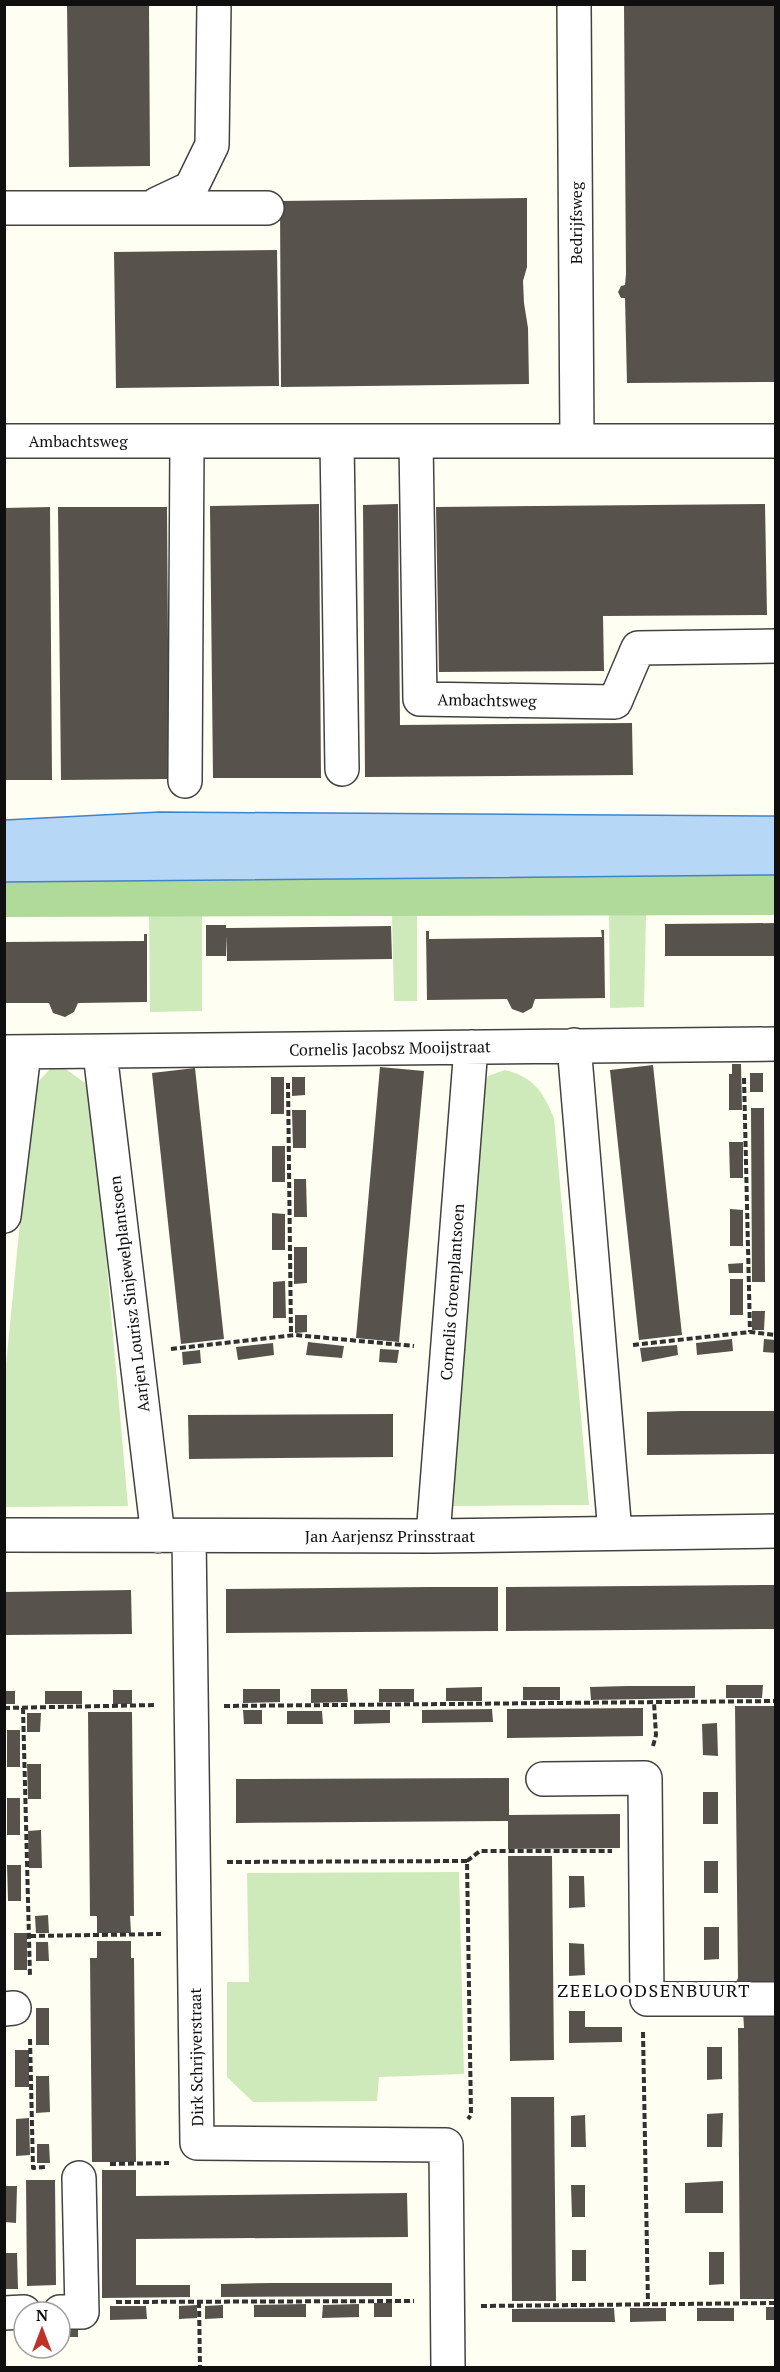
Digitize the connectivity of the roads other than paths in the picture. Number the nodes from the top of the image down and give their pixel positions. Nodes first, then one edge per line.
1 (214, 4) edge
2 (574, 4) edge
3 (152, 206) junction
4 (4, 208) edge
5 (267, 208) dead end
6 (4, 441) edge
7 (187, 441) junction
8 (337, 441) junction
9 (416, 441) junction
10 (577, 441) junction
11 (776, 441) edge
12 (776, 646) edge
13 (342, 769) dead end
14 (185, 781) dead end
15 (776, 1044) edge
16 (574, 1045) junction
17 (471, 1047) junction
18 (14, 1052) edge
19 (100, 1053) junction
20 (4, 1216) edge
21 (776, 1531) edge
22 (615, 1533) junction
23 (4, 1536) edge
24 (174, 1536) junction
25 (433, 1536) junction
26 (543, 1779) dead end
27 (776, 1999) edge
28 (79, 2178) road end
29 (72, 2312) edge
30 (448, 2367) edge

1 - 3 street
2 - 10 street, Bedrijfsweg
3 - 4 street
3 - 5 street
6 - 7 street, Ambachtsweg
7 - 8 street, Ambachtsweg
7 - 14 street
8 - 9 street, Ambachtsweg
8 - 13 street
9 - 10 street, Ambachtsweg
9 - 12 street, Ambachtsweg
10 - 11 street, Ambachtsweg
15 - 16 street, Cornelis Jacobsz Mooijstraat
16 - 17 street, Cornelis Jacobsz Mooijstraat
16 - 22 street
17 - 19 street, Cornelis Jacobsz Mooijstraat
17 - 25 street, Cornelis Groenplantsoen
18 - 19 street, Cornelis Jacobsz Mooijstraat
18 - 20 street
19 - 24 street, Aarjen Lourisz Sinjewelplantsoen
21 - 22 street, Jan Aarjensz Prinsstraat
22 - 25 street, Jan Aarjensz Prinsstraat
23 - 24 street, Jan Aarjensz Prinsstraat
24 - 25 street, Jan Aarjensz Prinsstraat
24 - 30 street, Dirk Schrijverstraat
26 - 27 street
28 - 29 street

